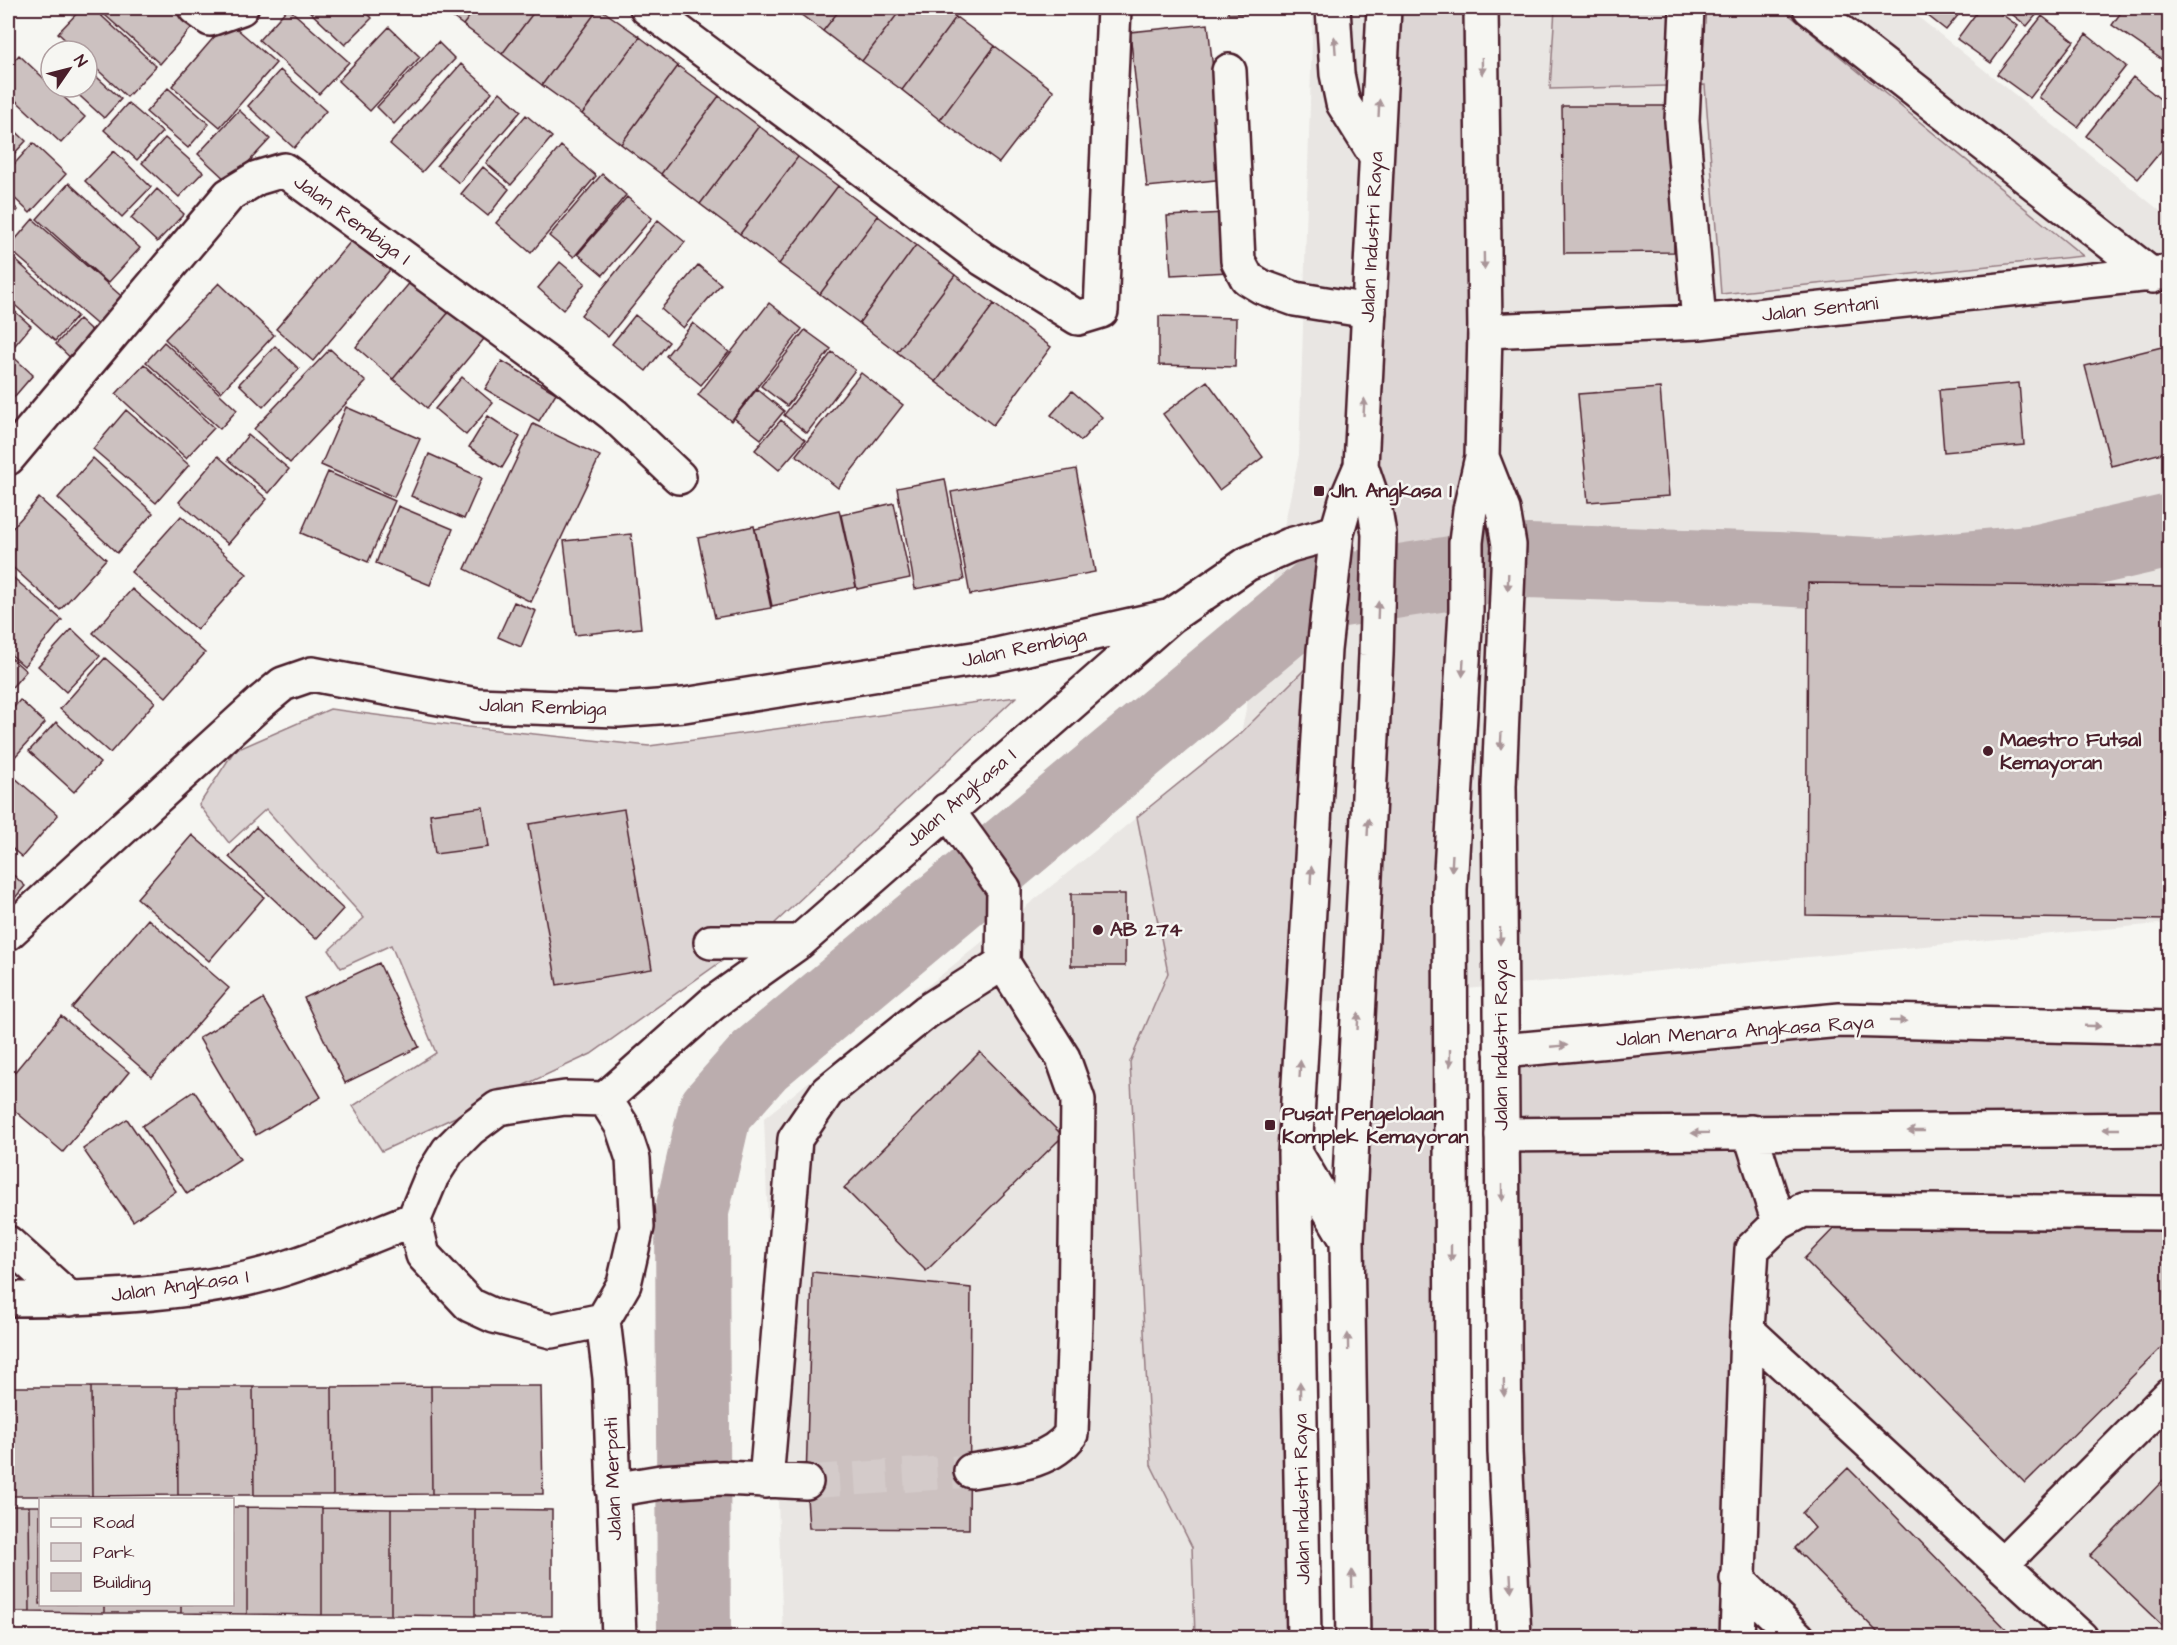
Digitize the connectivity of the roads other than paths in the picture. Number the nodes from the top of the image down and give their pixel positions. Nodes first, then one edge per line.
1 (195, 8) edge
2 (241, 8) edge
3 (647, 8) edge
4 (1114, 8) edge
5 (1333, 8) edge
6 (1384, 8) edge
7 (1482, 8) edge
8 (1687, 8) edge
9 (1810, 8) edge
10 (1229, 71) dead end
11 (1376, 156) junction
12 (2161, 274) edge
13 (1369, 311) junction
14 (1699, 322) junction
15 (1485, 331) junction
16 (1482, 457) junction
17 (8, 459) edge
18 (1361, 466) junction
19 (679, 477) dead end
20 (1337, 532) junction
21 (1171, 616) junction
22 (947, 810) junction
23 (8, 933) edge
24 (711, 942) dead end
25 (799, 942) junction
26 (1004, 963) junction
27 (2169, 1028) edge
28 (1501, 1051) junction
29 (605, 1099) junction
30 (2169, 1129) edge
31 (1763, 1132) junction
32 (1502, 1135) junction
33 (1295, 1153) junction
34 (2169, 1215) edge
35 (414, 1219) junction
36 (1779, 1223) junction
37 (1347, 1240) junction
38 (8, 1243) edge
39 (8, 1299) edge
40 (70, 1299) junction
41 (603, 1320) junction
42 (1746, 1330) junction
43 (2169, 1395) edge
44 (1504, 1452) junction
45 (1452, 1455) junction
46 (971, 1471) tunnel mouth
47 (766, 1481) junction
48 (806, 1482) tunnel mouth
49 (614, 1490) junction
50 (2002, 1564) junction
51 (1737, 1579) junction
52 (619, 1638) edge
53 (1304, 1638) edge
54 (1353, 1638) edge
55 (1453, 1638) edge
56 (1514, 1638) edge
57 (1737, 1638) edge
58 (1798, 1638) edge
59 (2081, 1638) edge

1 - 2 street
3 - 4 street
11 -> 5 street
11 -> 6 street, Jalan Industri Raya
7 -> 15 street, Jalan Industri Raya
8 - 14 street
9 - 12 street, Jalan Sentani
10 - 13 street
11 - 13 street, Jalan Industri Raya
12 - 14 street, Jalan Sentani
18 -> 13 street, Jalan Industri Raya
14 - 15 street, Jalan Sentani
15 - 16 street, Jalan Industri Raya
16 -> 28 street, Jalan Industri Raya
16 -> 45 street, Jalan Industri Raya
17 - 19 street, Jalan Rembiga I
18 - 20 street, Jalan Industri Raya
37 -> 18 street, Jalan Industri Raya
20 - 21 street, Jalan Angkasa I
33 -> 20 street, Jalan Industri Raya
21 - 22 street, Jalan Angkasa I
21 - 23 street, Jalan Rembiga
22 - 25 street, Jalan Angkasa I
22 - 26 street
24 - 25 street
25 - 29 street, Jalan Angkasa I
26 - 46 street
26 - 47 street
28 -> 27 street, Jalan Menara Angkasa Raya
28 - 32 street, Jalan Industri Raya
29 - 35 street
29 - 41 street
30 -> 31 street
31 -> 32 street
31 - 36 street
32 -> 44 street, Jalan Industri Raya
33 - 37 street
53 -> 33 street, Jalan Industri Raya
34 - 36 street
35 - 40 street, Jalan Angkasa I
35 - 41 street
36 - 42 street
54 -> 37 street, Jalan Industri Raya
38 - 40 street
39 - 40 street, Jalan Angkasa I
41 - 49 street, Jalan Merpati
42 - 50 street
42 - 51 street
43 - 50 street
44 - 45 street
44 -> 56 street, Jalan Industri Raya
45 - 55 street, Jalan Industri Raya
47 - 48 street
47 - 49 street
49 - 52 street, Jalan Merpati
50 - 59 street
51 - 57 street
51 - 58 street

